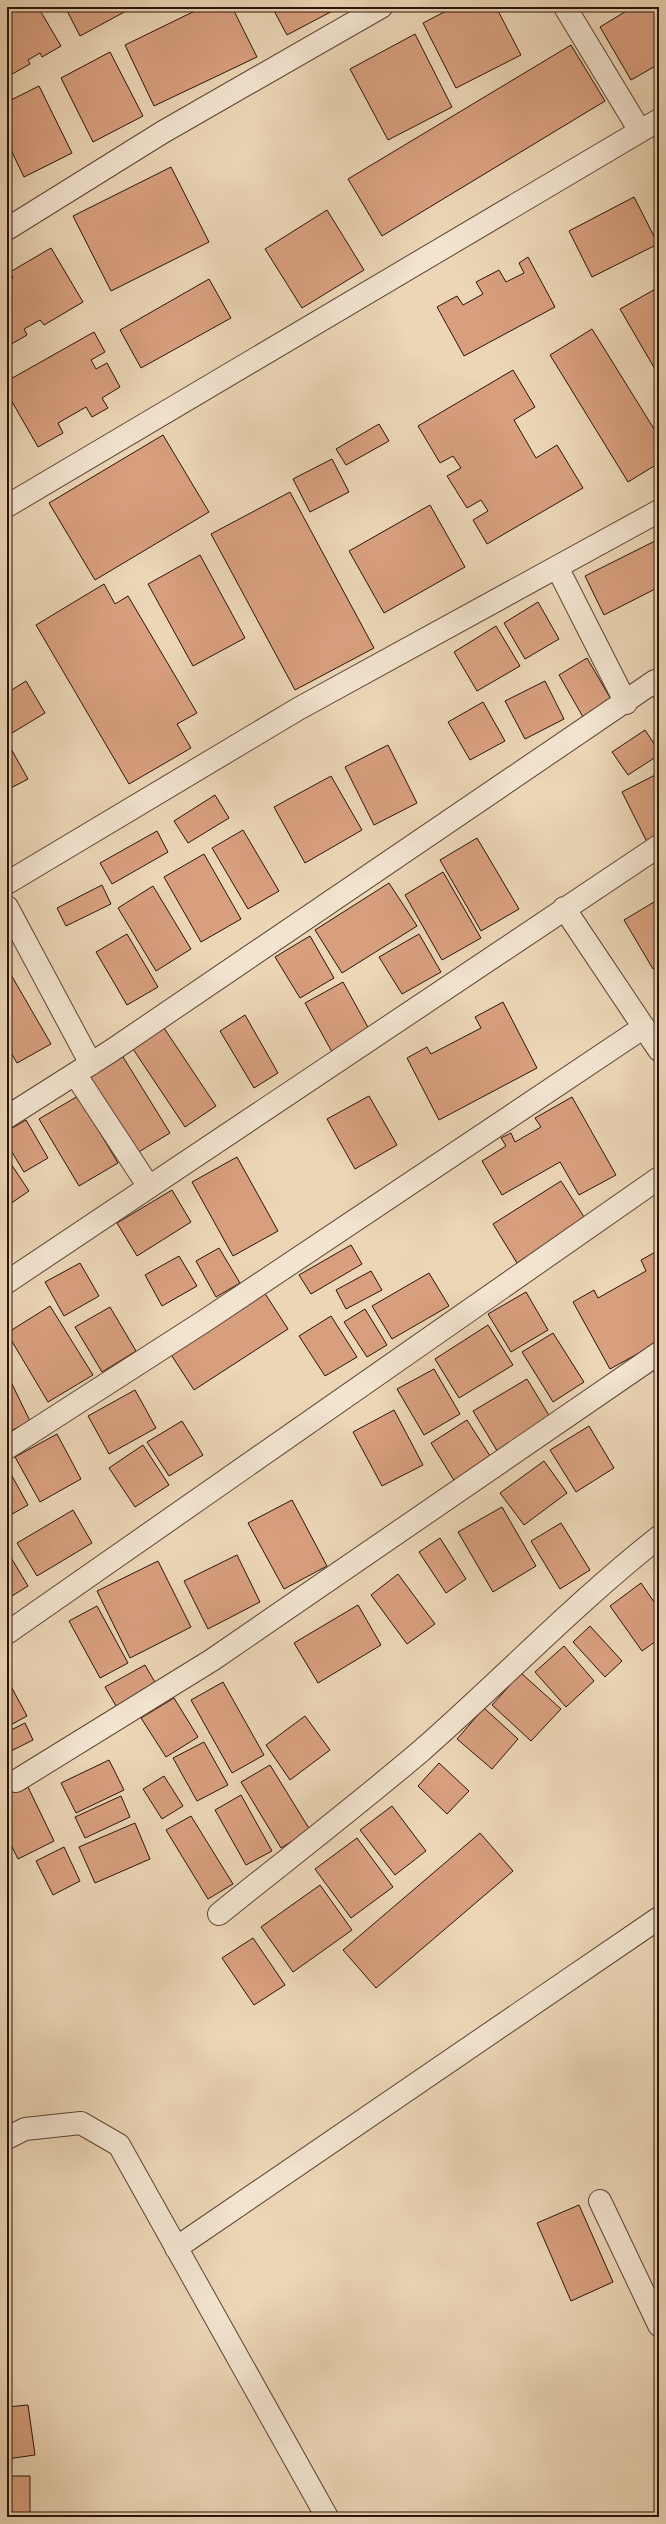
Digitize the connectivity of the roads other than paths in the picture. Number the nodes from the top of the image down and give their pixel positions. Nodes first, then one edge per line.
1 (382, 7) edge
2 (565, 7) edge
3 (659, 120) edge
4 (640, 132) junction
5 (7, 229) edge
6 (7, 506) edge
7 (659, 511) edge
8 (557, 567) junction
9 (659, 687) edge
10 (626, 703) junction
11 (659, 846) edge
12 (7, 883) edge
13 (7, 907) edge
14 (564, 908) junction
15 (644, 1027) junction
16 (659, 1050) edge
17 (83, 1069) junction
18 (7, 1117) edge
19 (659, 1178) edge
20 (149, 1187) junction
21 (7, 1282) edge
22 (659, 1353) edge
23 (7, 1448) edge
24 (659, 1537) edge
25 (7, 1633) edge
26 (16, 1781) dead end
27 (219, 1914) dead end
28 (659, 1918) edge
29 (7, 2138) edge
30 (600, 2201) dead end
31 (176, 2248) junction
32 (659, 2325) edge
33 (327, 2517) edge

1 - 5 street
2 - 4 street
3 - 4 street
4 - 6 street
7 - 8 street
8 - 10 street
8 - 12 street
9 - 10 street
10 - 17 street
11 - 14 street
13 - 17 street
14 - 15 street
14 - 20 street
15 - 16 street
15 - 23 street
17 - 18 street
17 - 20 street
19 - 25 street
20 - 21 street
22 - 26 street
24 - 27 street
28 - 31 street
29 - 31 street
30 - 32 street
31 - 33 street

